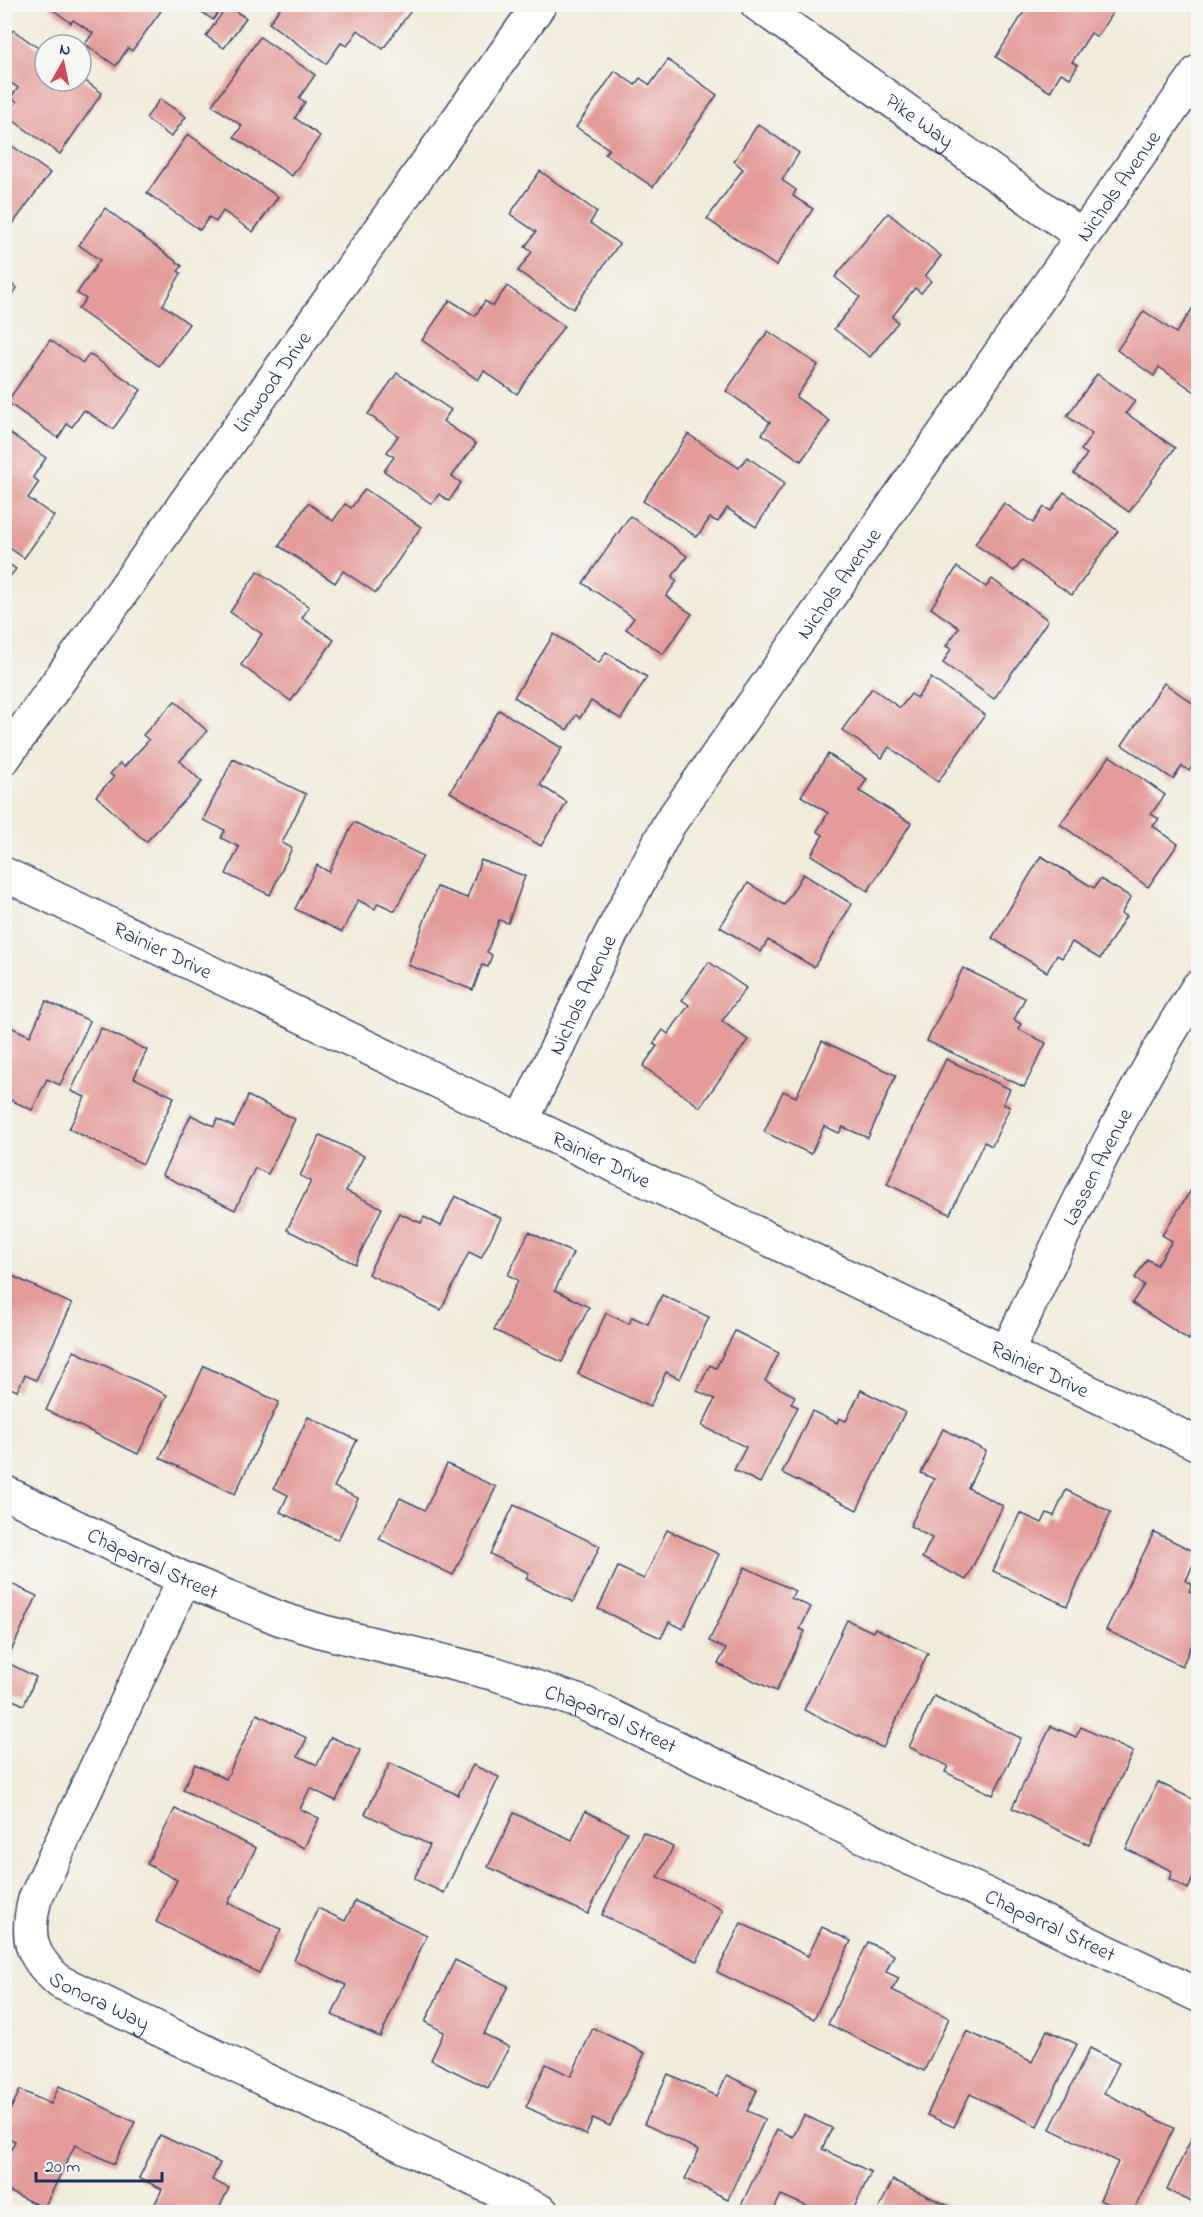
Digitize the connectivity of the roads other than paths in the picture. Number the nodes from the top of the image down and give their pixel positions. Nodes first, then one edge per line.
1 (540, 4) edge
2 (757, 4) edge
3 (1198, 72) edge
4 (1082, 236) junction
5 (4, 758) edge
6 (4, 874) edge
7 (1198, 987) edge
8 (522, 1121) junction
9 (1007, 1352) junction
10 (1198, 1444) edge
11 (4, 1492) edge
12 (184, 1579) junction
13 (1198, 1995) edge
14 (543, 2212) edge

1 - 5 street, Linwood Drive
2 - 4 street, Pike Way
3 - 4 street, Nichols Avenue
4 - 8 street, Nichols Avenue
6 - 8 street, Rainier Drive
7 - 9 street, Lassen Avenue
8 - 9 street, Rainier Drive
9 - 10 street, Rainier Drive
11 - 12 street, Chaparral Street
12 - 13 street, Chaparral Street
12 - 14 street, Sonora Way

